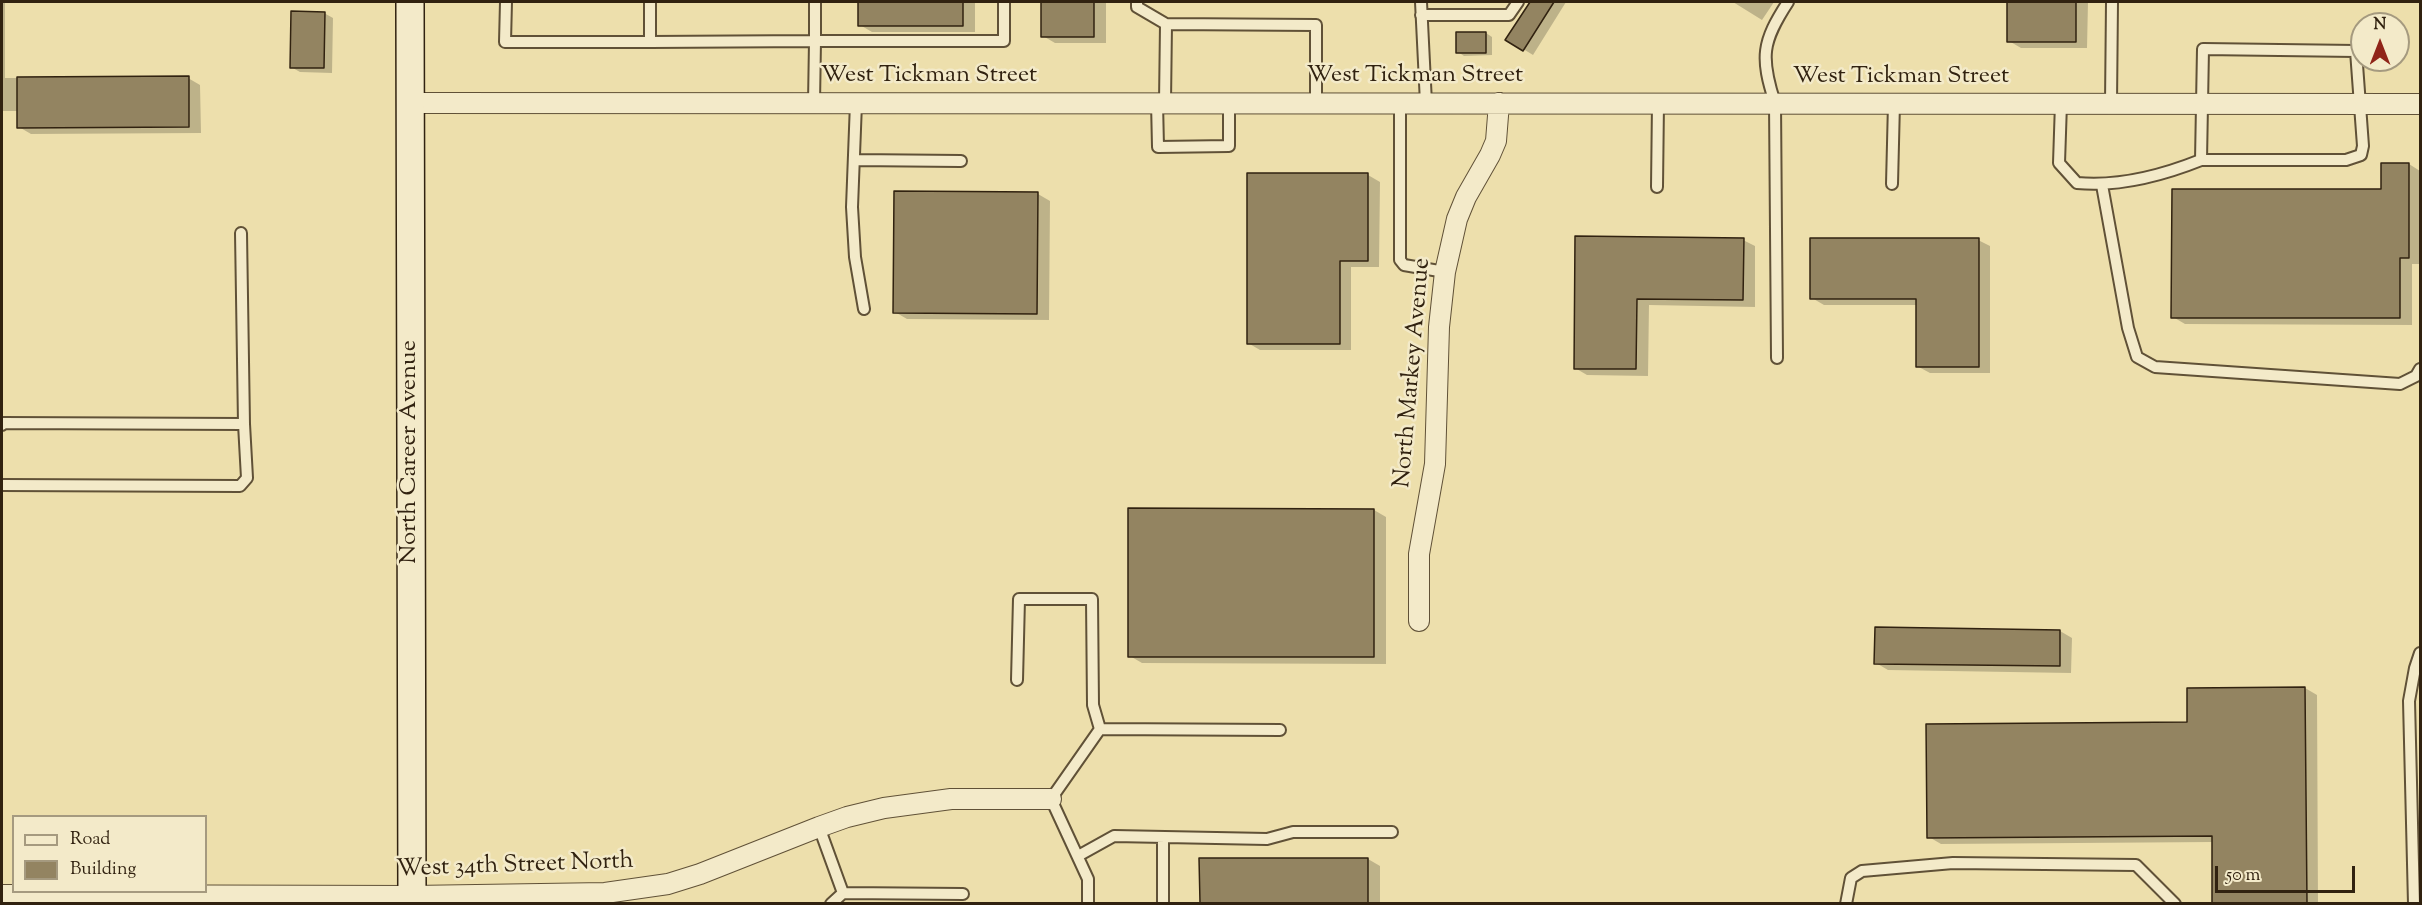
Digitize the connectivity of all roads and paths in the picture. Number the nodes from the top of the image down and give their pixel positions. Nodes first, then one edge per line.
1 (410, 2) edge
2 (506, 2) edge
3 (650, 2) edge
4 (815, 2) edge
5 (1004, 2) edge
6 (1137, 2) edge
7 (1421, 2) edge
8 (1518, 2) edge
9 (1788, 2) edge
10 (2112, 2) edge
11 (1421, 15) junction
12 (1166, 24) junction
13 (815, 41) junction
14 (650, 42) junction
15 (1161, 102) junction
16 (410, 103) junction
17 (814, 103) junction
18 (856, 103) junction
19 (1229, 103) junction
20 (1316, 103) junction
21 (1400, 103) junction
22 (1426, 103) junction
23 (1499, 103) junction
24 (1658, 103) junction
25 (1775, 103) junction
26 (1894, 103) junction
27 (2061, 103) junction
28 (2111, 103) junction
29 (2201, 104) junction
30 (2361, 104) junction
31 (2421, 104) edge
32 (854, 160) junction
33 (2201, 160) junction
34 (961, 161) dead end
35 (1893, 184) dead end
36 (2102, 185) junction
37 (1657, 187) dead end
38 (241, 233) dead end
39 (1445, 272) junction
40 (864, 309) dead end
41 (1777, 358) dead end
42 (2421, 369) edge
43 (244, 424) junction
44 (2, 426) edge
45 (2, 485) edge
46 (1419, 621) dead end
47 (2421, 653) edge
48 (1017, 680) dead end
49 (1100, 729) junction
50 (1280, 730) dead end
51 (1051, 798) junction
52 (819, 827) junction
53 (1392, 832) dead end
54 (1163, 838) junction
55 (1078, 856) junction
56 (843, 893) junction
57 (963, 894) dead end
58 (2, 895) edge
59 (412, 900) edge
60 (831, 903) edge
61 (1088, 903) edge
62 (1163, 903) edge
63 (1846, 903) edge
64 (2175, 903) edge
65 (2414, 903) edge

1 - 16 street, North Career Avenue
2 - 14 lane
3 - 14 lane
4 - 13 lane
5 - 13 lane
6 - 12 lane
7 - 11 lane
8 - 11 lane
9 - 25 lane
10 - 28 lane
11 - 22 lane
12 - 15 lane
12 - 20 lane
13 - 14 lane
13 - 17 lane
15 - 18 street, West Tickman Street
15 - 19 street, West Tickman Street
15 - 19 lane
16 - 17 street, West Tickman Street
16 - 59 street, North Career Avenue
17 - 18 street, West Tickman Street
18 - 32 lane
19 - 20 street, West Tickman Street
20 - 21 street, West Tickman Street
21 - 22 street, West Tickman Street
21 - 39 lane
22 - 23 street, West Tickman Street
23 - 24 street, West Tickman Street
23 - 39 street, North Markey Avenue
24 - 25 street, West Tickman Street
24 - 37 lane
25 - 26 street, West Tickman Street
25 - 41 lane
26 - 27 street, West Tickman Street
26 - 35 lane
27 - 28 street, West Tickman Street
27 - 36 lane
28 - 29 street, West Tickman Street
29 - 30 street, West Tickman Street
29 - 30 lane
29 - 33 lane
30 - 31 street, West Tickman Street
30 - 33 lane
32 - 34 lane
32 - 40 lane
33 - 36 lane
36 - 42 lane
38 - 43 lane
39 - 46 street, North Markey Avenue
43 - 44 lane
43 - 45 lane
47 - 65 lane
48 - 49 lane
49 - 50 lane
49 - 51 lane
51 - 52 street, West 34th Street North
51 - 55 lane
52 - 56 lane
52 - 59 street, West 34th Street North
53 - 54 lane
54 - 55 lane
54 - 62 lane
55 - 61 lane
56 - 57 lane
56 - 60 lane
58 - 59 street, West 34th Street North
63 - 64 lane

